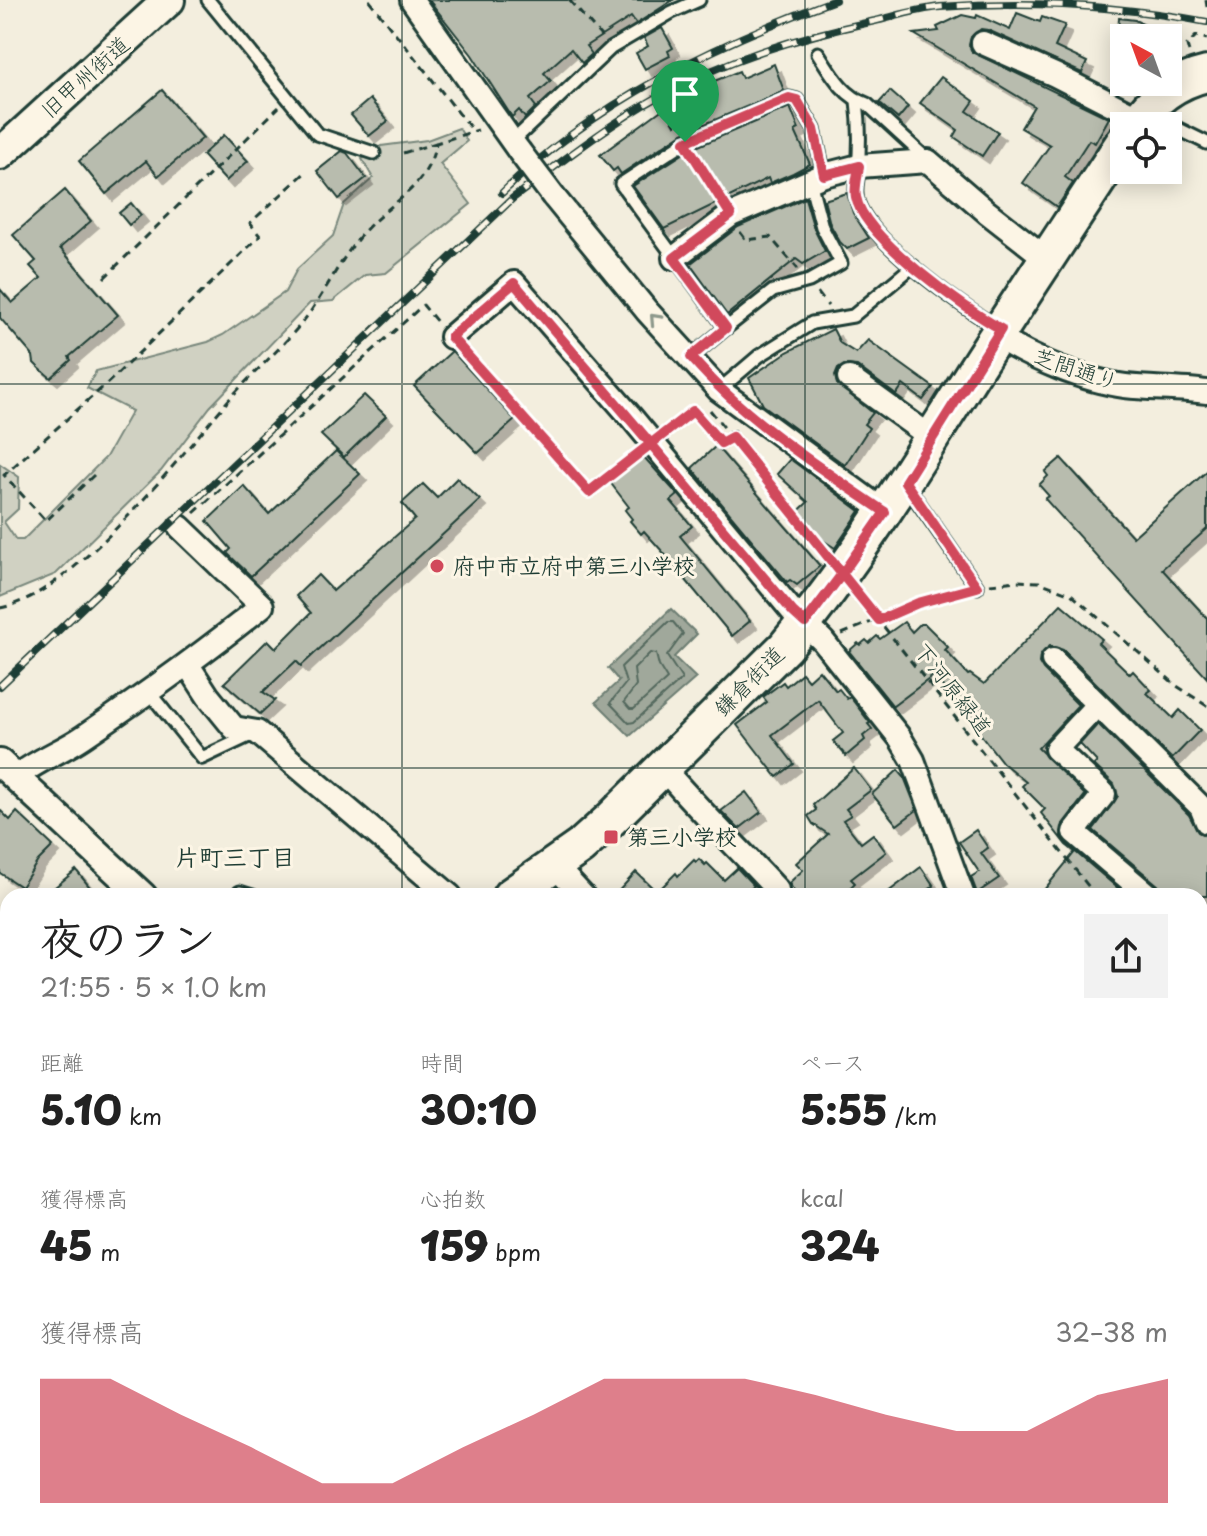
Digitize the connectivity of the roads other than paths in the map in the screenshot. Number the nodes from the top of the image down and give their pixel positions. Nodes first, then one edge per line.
1 (169, 0) edge
2 (208, 0) edge
3 (412, 0) edge
4 (699, 0) edge
5 (670, 6) edge
6 (983, 43) dead end
7 (818, 53) dead end
8 (1197, 62) edge
9 (857, 101) junction
10 (1110, 112) edge
11 (1148, 112) edge
12 (1182, 136) edge
13 (1207, 143) edge
14 (515, 146) junction
15 (374, 153) dead end
16 (0, 154) edge
17 (928, 161) junction
18 (1110, 162) edge
19 (859, 166) junction
20 (817, 178) junction
21 (674, 258) junction
22 (1047, 259) junction
23 (913, 266) junction
24 (726, 328) junction
25 (999, 333) junction
26 (451, 337) road end
27 (691, 357) junction
28 (849, 378) dead end
29 (1207, 392) edge
30 (712, 397) junction
31 (932, 438) junction
32 (905, 482) junction
33 (885, 512) junction
34 (180, 527) road end
35 (977, 587) road end
36 (819, 630) junction
37 (1053, 660) dead end
38 (188, 665) junction
39 (149, 692) junction
40 (1097, 705) junction
41 (257, 732) junction
42 (662, 767) junction
43 (7, 771) edge
44 (1207, 822) edge
45 (553, 864) junction
46 (134, 888) edge
47 (441, 888) edge
48 (521, 888) edge
49 (576, 888) edge
50 (775, 888) edge
51 (960, 888) edge
52 (1140, 888) edge

1 - 16 main road, 旧甲州街道
2 - 15 lane
3 - 14 street
4 - 5 lane
5 - 14 lane
6 - 10 street
7 - 9 lane
8 - 11 main road, 鎌倉街道
9 - 17 lane
9 - 19 lane
12 - 13 lane
27 -> 14 street, bridge
17 - 19 street
17 - 22 street
18 - 22 main road, 鎌倉街道
19 - 20 street
19 - 23 lane
20 - 21 street
20 - 21 lane
20 - 24 lane
21 - 24 lane
22 - 25 main road, 鎌倉街道
23 - 25 lane
23 - 30 lane
24 - 27 lane
25 - 29 street, 芝間通り
25 - 31 main road, 鎌倉街道
26 - 36 street
27 - 30 street
28 - 31 street
30 - 33 street
31 - 32 main road, 鎌倉街道
32 - 33 main road, 鎌倉街道
32 - 35 lane
33 - 36 main road, 鎌倉街道
34 - 38 street
36 - 42 main road, 鎌倉街道
36 - 51 street
37 - 40 street
38 - 39 street
38 - 41 street
39 - 41 lane
39 - 43 street
40 - 44 street
40 - 52 street
41 - 47 street
42 - 45 main road, 鎌倉街道
42 - 50 street
43 - 46 street
45 - 48 main road, 鎌倉街道
45 - 49 street

